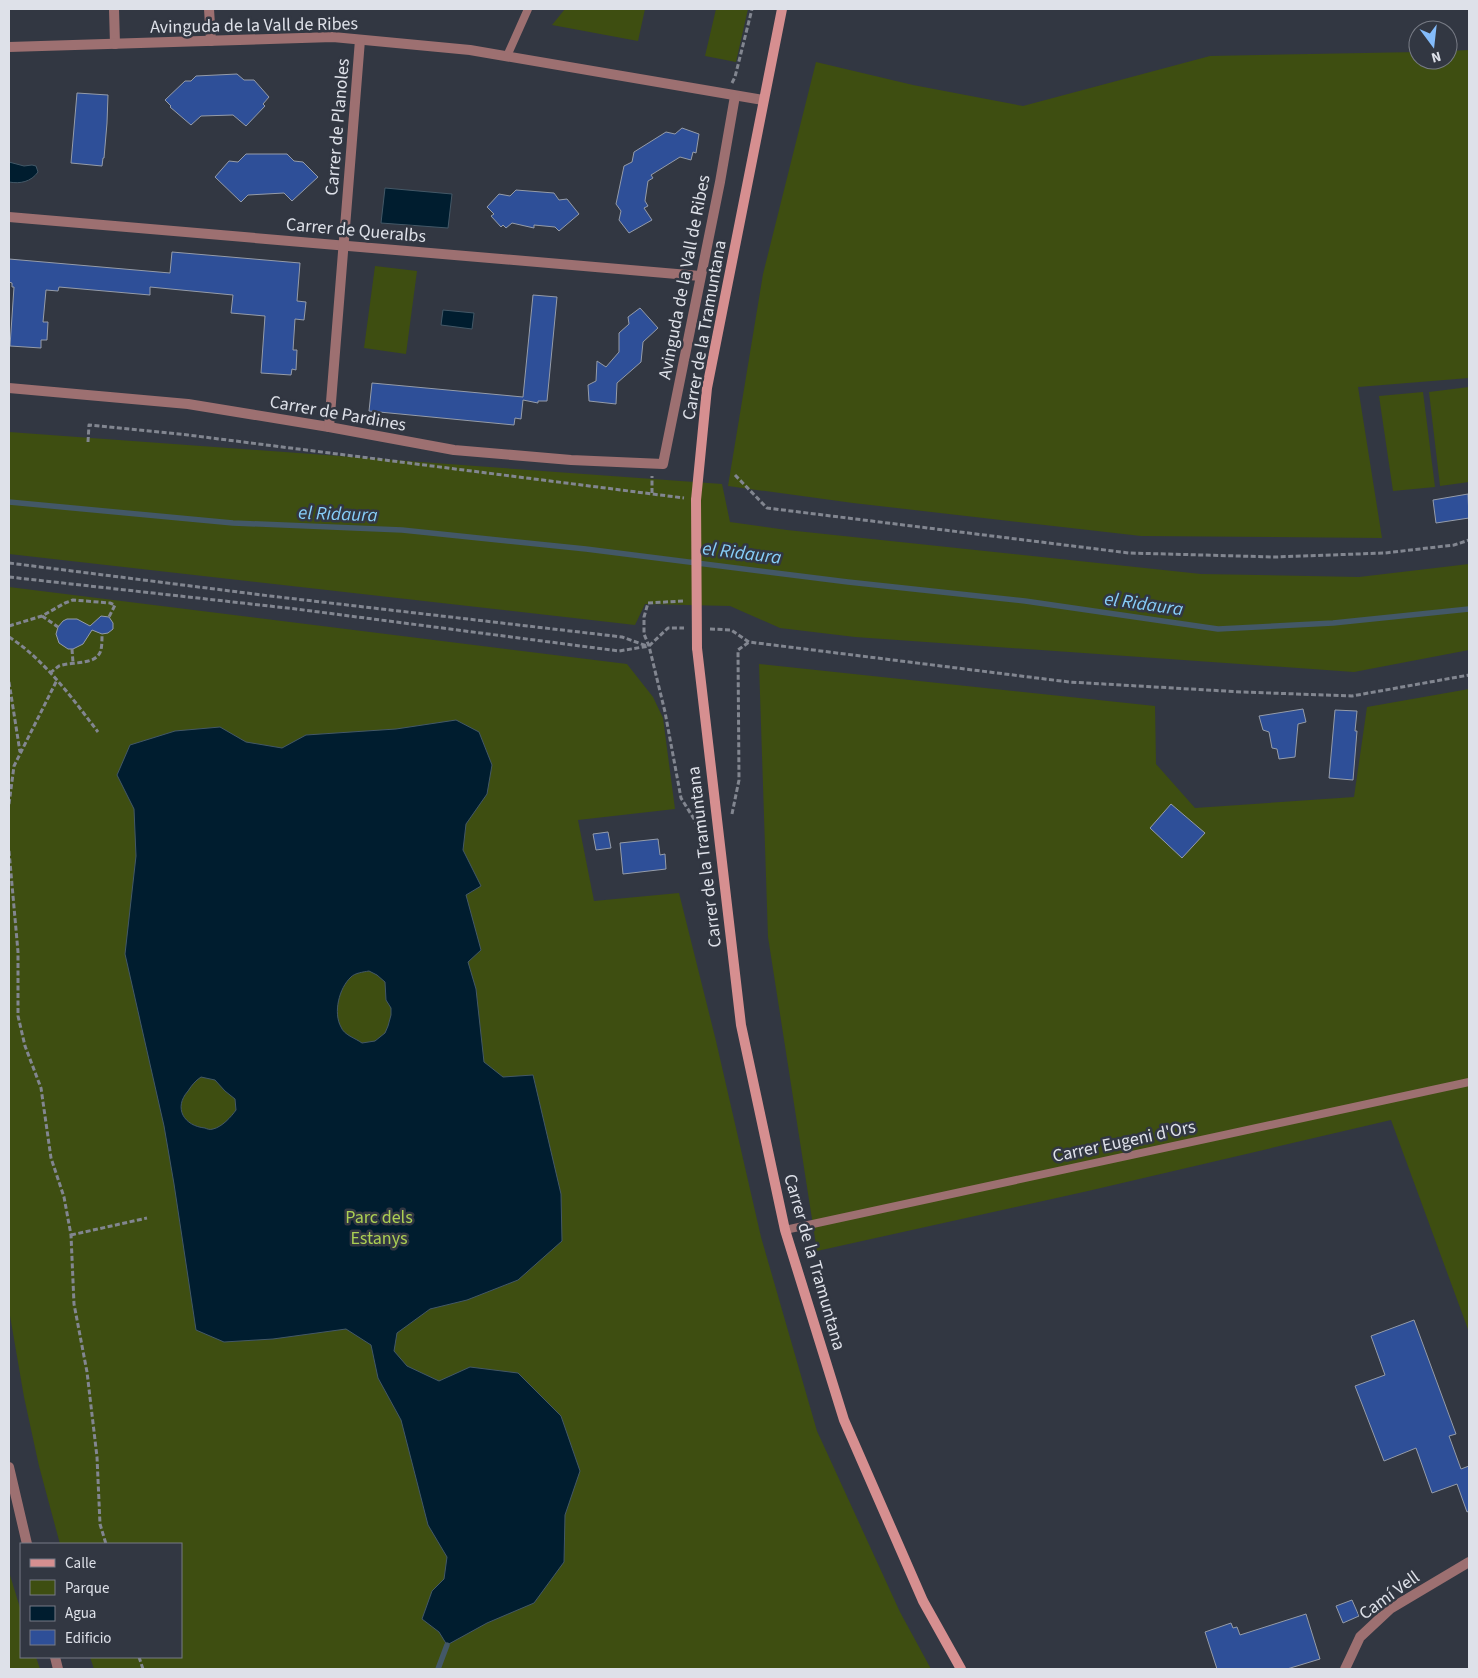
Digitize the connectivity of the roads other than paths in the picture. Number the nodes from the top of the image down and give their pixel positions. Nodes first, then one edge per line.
1 (114, 9) edge
2 (209, 9) edge
3 (782, 9) edge
4 (524, 11) edge
5 (360, 40) junction
6 (211, 41) junction
7 (115, 44) junction
8 (9, 47) edge
9 (507, 56) junction
10 (731, 95) junction
11 (763, 100) junction
12 (9, 217) edge
13 (343, 246) junction
14 (700, 276) junction
15 (9, 388) edge
16 (329, 427) junction
17 (663, 464) joint
18 (1469, 1082) edge
19 (785, 1230) junction
20 (9, 1467) edge
21 (27, 1543) edge
22 (1469, 1562) edge
23 (961, 1669) edge
24 (1345, 1669) edge

1 - 7 street
2 - 6 street
3 - 11 main road, Carrer de la Tramuntana
4 - 9 lane
5 - 6 street, Avinguda de la Vall de Ribes
5 - 9 street, Avinguda de la Vall de Ribes
5 - 13 street, Carrer de Planoles
6 - 7 street, Avinguda de la Vall de Ribes
7 - 8 street, Avinguda de la Vall de Ribes
9 - 10 street, Avinguda de la Vall de Ribes
10 - 11 street, Avinguda de la Vall de Ribes
10 - 14 street, Avinguda de la Vall de Ribes
11 - 19 main road, Carrer de la Tramuntana, bridge
12 - 13 street, Carrer de Queralbs
13 - 14 street, Carrer de Queralbs
13 - 16 street, Carrer de Planoles
14 - 17 street, Avinguda de la Vall de Ribes
15 - 16 street, Carrer de Pardines
16 - 17 street, Carrer de Pardines
18 - 19 lane, Carrer Eugeni d'Ors
19 - 23 main road, Carrer de la Tramuntana
20 - 21 street
22 - 24 street, Camí Vell

